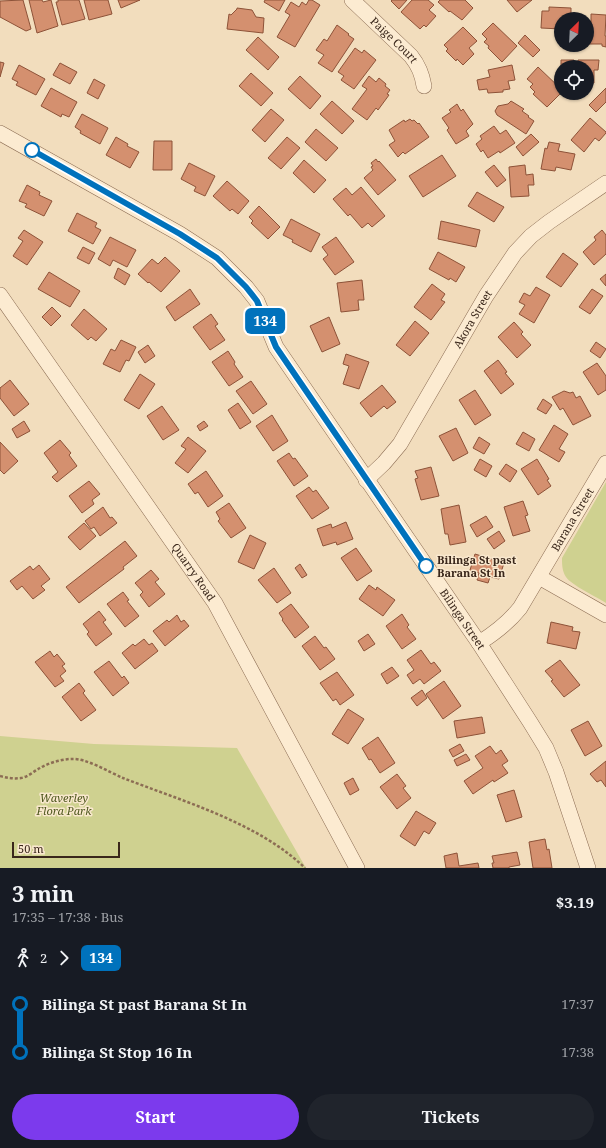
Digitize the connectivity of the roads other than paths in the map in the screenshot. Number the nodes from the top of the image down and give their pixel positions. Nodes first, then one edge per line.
1 (352, 0) edge
2 (424, 86) dead end
3 (0, 133) edge
4 (606, 183) edge
5 (0, 295) edge
6 (606, 463) edge
7 (366, 480) junction
8 (540, 577) junction
9 (606, 615) edge
10 (479, 643) junction
11 (356, 868) edge
12 (588, 868) edge

1 - 2 street, Paige Court
3 - 7 street, Bilinga Street
4 - 7 street, Akora Street
5 - 11 street, Quarry Road
6 - 8 street, Barana Street
7 - 10 street, Bilinga Street
8 - 9 street
8 - 10 street, Barana Street
10 - 12 street, Bilinga Street

